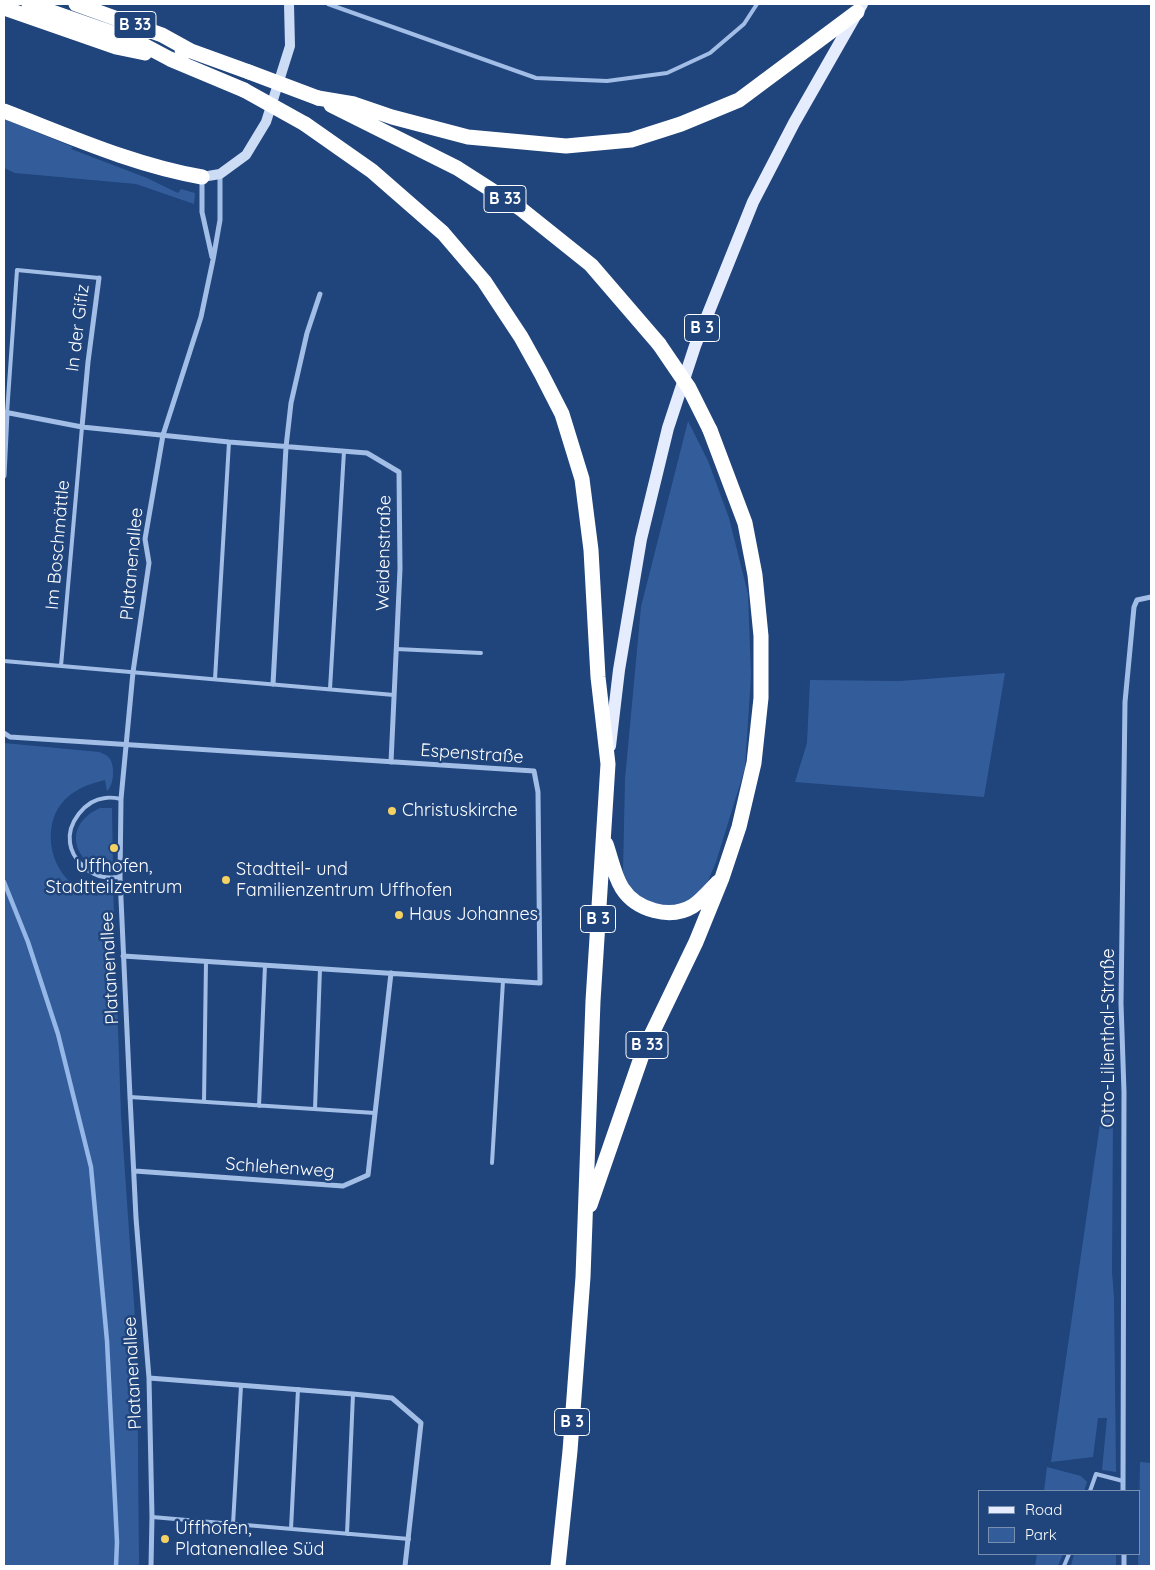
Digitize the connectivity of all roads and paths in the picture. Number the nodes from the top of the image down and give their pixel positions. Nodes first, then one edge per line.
1 (30, 4) edge
2 (76, 4) edge
3 (289, 4) edge
4 (328, 4) edge
5 (757, 4) edge
6 (4, 8) edge
7 (860, 8) edge
8 (138, 42) junction
9 (191, 52) junction
10 (170, 59) junction
11 (318, 98) junction
12 (4, 111) edge
13 (220, 174) junction
14 (202, 177) junction
15 (213, 260) junction
16 (99, 278) joint
17 (320, 294) dead end
18 (5, 412) edge
19 (82, 426) junction
20 (163, 435) junction
21 (229, 442) junction
22 (286, 446) junction
23 (344, 451) junction
24 (4, 476) edge
25 (1151, 597) edge
26 (396, 649) junction
27 (481, 653) dead end
28 (4, 661) edge
29 (61, 666) junction
30 (132, 672) junction
31 (215, 679) junction
32 (273, 684) junction
33 (330, 690) junction
34 (394, 695) junction
35 (4, 733) edge
36 (126, 744) junction
37 (391, 762) junction
38 (608, 764) junction
39 (121, 799) junction
40 (604, 838) junction
41 (120, 877) junction
42 (722, 878) junction
43 (123, 956) junction
44 (206, 961) junction
45 (265, 965) junction
46 (320, 969) junction
47 (391, 973) junction
48 (503, 981) junction
49 (130, 1096) junction
50 (204, 1102) junction
51 (259, 1106) junction
52 (314, 1109) junction
53 (375, 1113) junction
54 (492, 1163) dead end
55 (135, 1171) junction
56 (586, 1218) junction
57 (149, 1378) junction
58 (241, 1386) junction
59 (298, 1389) junction
60 (353, 1394) junction
61 (1123, 1481) junction
62 (1090, 1490) edge
63 (1123, 1490) edge
64 (152, 1517) junction
65 (233, 1524) junction
66 (291, 1529) junction
67 (347, 1534) junction
68 (410, 1539) junction
69 (151, 1566) edge
70 (405, 1566) edge
71 (558, 1566) edge

1 - 8 highway, B 33
2 - 9 highway, B 33
3 - 13 street
4 - 5 lane
6 - 10 highway
7 - 11 highway
7 - 38 main road, B 3
8 - 9 highway, B 33
8 - 10 highway, B 33
9 - 11 highway, B 33, bridge
10 - 38 highway, B 33, bridge
11 - 42 highway, B 33, bridge
12 - 14 highway
13 - 14 street
13 - 15 street, Platanenallee
14 - 15 street, Platanenallee
15 - 20 street, Platanenallee
16 - 18 lane, In der Gifiz
16 - 19 street, In der Gifiz
17 - 22 street
18 - 19 street
18 - 24 street
19 - 20 street
19 - 29 lane, Im Boschmättle
20 - 21 street, Weidenstraße
20 - 30 street, Platanenallee
21 - 22 street, Weidenstraße
21 - 31 lane
22 - 23 street, Weidenstraße
22 - 32 street
23 - 26 street, Weidenstraße
23 - 33 lane
25 - 61 street, Otto-Lilienthal-Straße
26 - 27 lane
26 - 34 street, Weidenstraße
28 - 29 lane
29 - 30 lane
30 - 31 lane
30 - 36 street, Platanenallee
31 - 32 lane
32 - 33 lane
33 - 34 lane
34 - 37 street, Weidenstraße
35 - 36 street
36 - 37 street, Espenstraße
36 - 39 street, Platanenallee
37 - 48 street, Espenstraße
38 - 40 highway, B 3
39 - 41 street, Platanenallee
39 - 41 lane
40 - 42 highway
40 - 56 highway, B 3
41 - 43 street, Platanenallee
42 - 56 highway, B 33
43 - 44 street, Espenstraße
43 - 49 street, Platanenallee
44 - 45 street, Espenstraße
44 - 50 lane
45 - 46 street, Espenstraße
45 - 51 lane
46 - 47 street, Espenstraße
46 - 52 lane
47 - 48 street, Espenstraße
47 - 53 street, Schlehenweg
48 - 54 lane
49 - 50 lane
49 - 55 street, Platanenallee
50 - 51 lane
51 - 52 lane
52 - 53 lane
53 - 55 street, Schlehenweg
55 - 57 street, Platanenallee
56 - 71 highway, B 3
57 - 58 street
57 - 64 street, Platanenallee
58 - 59 street
58 - 65 lane
59 - 60 street
59 - 66 lane
60 - 67 lane
60 - 68 street
61 - 62 lane
61 - 63 street, Otto-Lilienthal-Straße
64 - 65 lane
64 - 69 street, Platanenallee
65 - 66 lane
66 - 67 lane
67 - 68 lane
68 - 70 street

